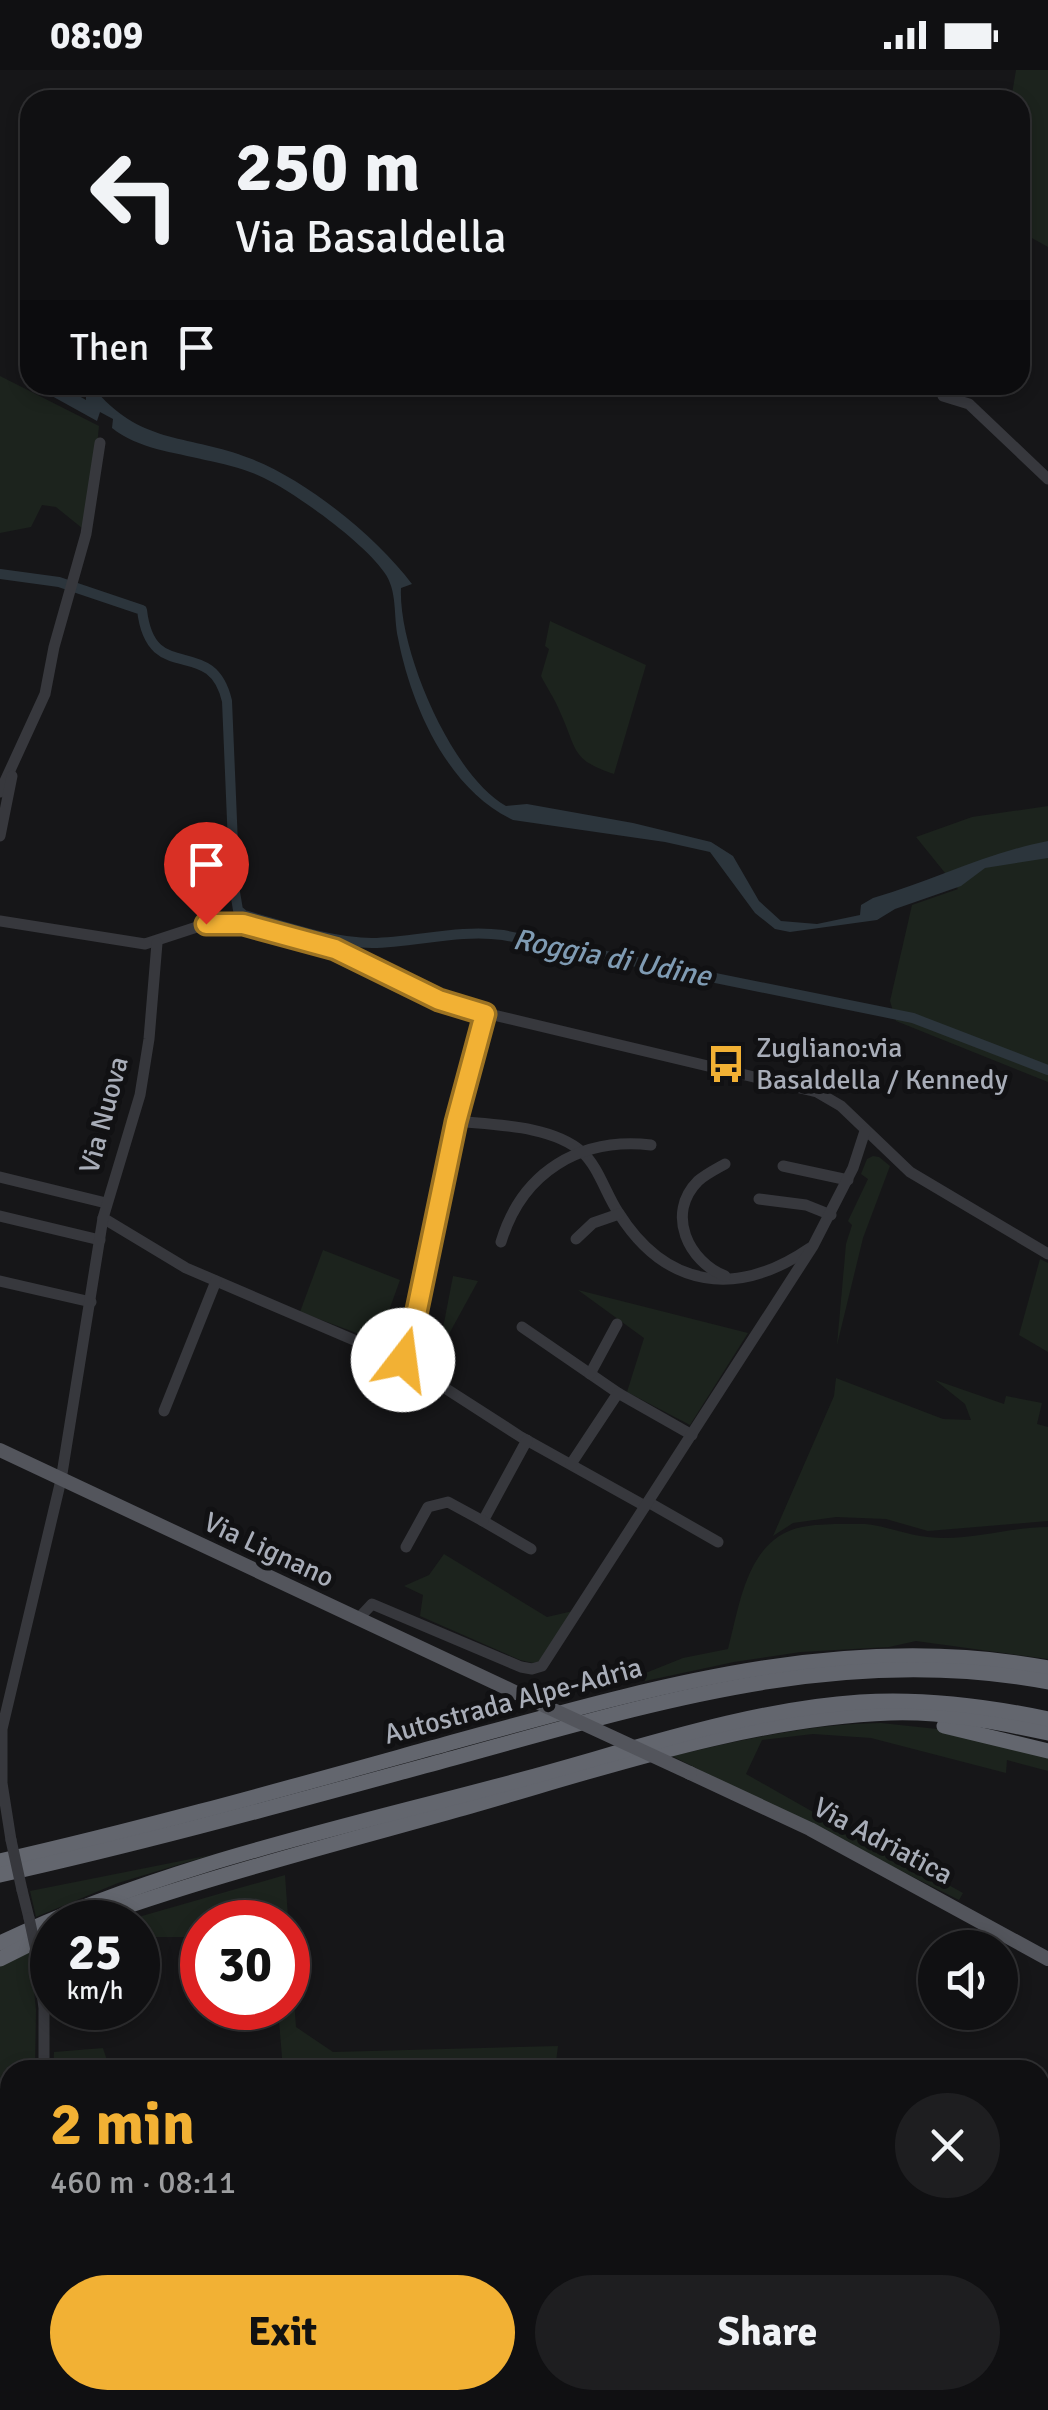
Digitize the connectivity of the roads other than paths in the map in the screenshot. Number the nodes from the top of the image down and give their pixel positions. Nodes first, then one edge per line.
1 (943, 396) dead end
2 (100, 443) dead end
3 (1048, 480) edge
4 (16, 762) junction
5 (0, 792) edge
6 (0, 836) edge
7 (0, 921) edge
8 (156, 943) junction
9 (485, 1014) junction
10 (456, 1122) junction
11 (866, 1132) junction
12 (651, 1145) dead end
13 (582, 1152) junction
14 (725, 1164) dead end
15 (783, 1166) dead end
16 (0, 1178) edge
17 (848, 1180) junction
18 (759, 1199) dead end
19 (106, 1203) junction
20 (618, 1214) junction
21 (831, 1215) junction
22 (0, 1216) edge
23 (103, 1218) junction
24 (576, 1239) dead end
25 (100, 1240) junction
26 (501, 1242) dead end
27 (813, 1246) junction
28 (1048, 1254) edge
29 (729, 1278) junction
30 (0, 1281) edge
31 (216, 1281) junction
32 (91, 1302) junction
33 (617, 1324) dead end
34 (522, 1328) dead end
35 (403, 1360) junction
36 (590, 1374) junction
37 (618, 1393) junction
38 (164, 1411) dead end
39 (692, 1435) junction
40 (527, 1440) junction
41 (0, 1450) edge
42 (571, 1464) junction
43 (62, 1480) junction
44 (647, 1504) junction
45 (483, 1521) junction
46 (718, 1542) dead end
47 (406, 1547) dead end
48 (532, 1549) dead end
49 (358, 1619) junction
50 (1048, 1668) edge
51 (1048, 1682) edge
52 (855, 1716) junction
53 (1048, 1719) edge
54 (1048, 1732) edge
55 (1048, 1752) edge
56 (690, 1773) joint
57 (0, 1861) edge
58 (0, 1875) edge
59 (149, 1900) edge
60 (0, 1943) edge
61 (30, 1944) edge
62 (0, 1959) edge
63 (1048, 1959) edge
64 (44, 2060) edge

1 - 3 street
2 - 4 street
4 - 5 street
4 - 6 street
7 - 8 street
8 - 9 street
8 - 19 street, Via Nuova
9 - 10 street
9 - 11 street
10 - 13 street
10 - 35 street
11 - 17 street
11 - 28 street
12 - 13 street
13 - 20 street
13 - 26 street
14 - 29 street
15 - 17 street
16 - 19 street
17 - 21 street
18 - 21 street
19 - 23 street, Via Nuova
20 - 24 street
20 - 29 street
21 - 27 street
22 - 25 street
23 - 25 street, Via Nuova
23 - 31 street
25 - 32 street, Via Nuova
27 - 29 street
27 - 39 street
30 - 32 street
31 - 35 street
31 - 38 street
32 - 43 street, Via Nuova
33 - 36 street
34 - 36 street
35 - 40 street
36 - 37 street
37 - 39 street
37 - 42 street
39 - 44 street
40 - 42 street
40 - 45 street
41 - 43 main road, Via Lignano
42 - 44 street
43 - 49 main road, Via Lignano
43 - 64 street, Via Nuova, bridge
44 - 46 street
44 - 49 street
45 - 47 street
45 - 48 street
49 - 56 main road, Via Lignano, bridge
50 - 57 highway, Autostrada Alpe-Adria
51 - 58 highway, Autostrada Alpe-Adria
52 - 54 highway
52 - 55 highway
52 - 59 highway
53 - 60 highway
56 - 63 main road, Via Adriatica
61 - 62 highway

